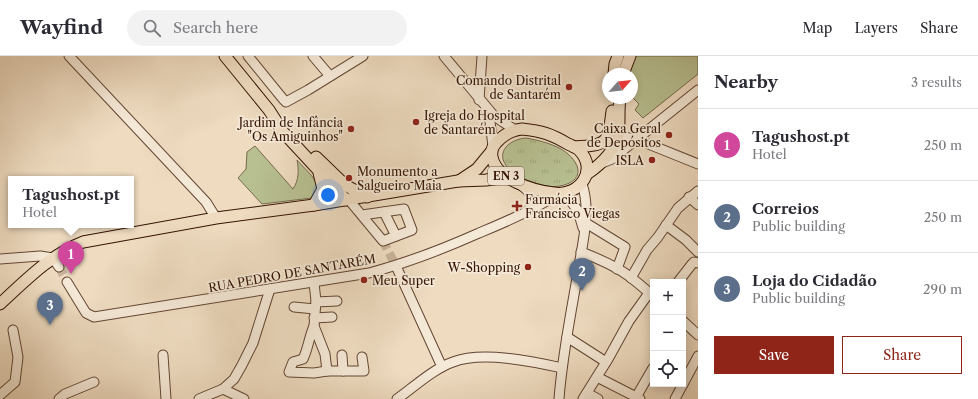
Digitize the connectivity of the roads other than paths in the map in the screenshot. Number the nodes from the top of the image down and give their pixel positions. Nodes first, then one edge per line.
1 (69, 56) edge
2 (225, 56) edge
3 (248, 56) edge
4 (313, 56) edge
5 (363, 56) edge
6 (444, 56) edge
7 (482, 56) edge
8 (618, 56) edge
9 (630, 56) edge
10 (615, 68) edge
11 (625, 68) edge
12 (330, 76) junction
13 (698, 90) edge
14 (482, 103) junction
15 (612, 104) edge
16 (619, 104) edge
17 (269, 110) junction
18 (515, 130) junction
19 (618, 136) junction
20 (636, 139) junction
21 (574, 147) junction
22 (492, 149) junction
23 (601, 164) junction
24 (698, 164) edge
25 (318, 170) junction
26 (587, 174) junction
27 (506, 177) junction
28 (458, 181) junction
29 (519, 184) junction
30 (582, 184) junction
31 (698, 191) edge
32 (561, 193) junction
33 (367, 197) junction
34 (689, 197) junction
35 (348, 200) junction
36 (698, 205) edge
37 (314, 206) junction
38 (529, 210) junction
39 (384, 212) junction
40 (362, 215) junction
41 (216, 218) junction
42 (586, 223) junction
43 (666, 225) junction
44 (584, 233) junction
45 (396, 236) junction
46 (581, 252) junction
47 (698, 252) edge
48 (0, 259) edge
49 (56, 262) junction
50 (698, 263) edge
51 (396, 266) junction
52 (617, 268) junction
53 (631, 278) junction
54 (680, 279) edge
55 (67, 282) tunnel mouth
56 (314, 283) junction
57 (270, 289) junction
58 (650, 293) edge
59 (650, 295) edge
60 (337, 301) dead end
61 (0, 304) edge
62 (294, 308) dead end
63 (315, 314) junction
64 (332, 317) dead end
65 (686, 325) edge
66 (13, 330) dead end
67 (698, 336) edge
68 (567, 337) junction
69 (163, 355) dead end
70 (342, 355) dead end
71 (698, 356) edge
72 (362, 357) dead end
73 (606, 362) junction
74 (442, 367) junction
75 (562, 368) junction
76 (327, 371) junction
77 (343, 371) junction
78 (650, 374) edge
79 (597, 377) junction
80 (686, 378) edge
81 (94, 382) dead end
82 (681, 387) edge
83 (223, 389) junction
84 (0, 395) edge
85 (585, 396) edge
86 (637, 398) edge
87 (59, 399) edge
88 (166, 399) edge
89 (199, 399) edge
90 (219, 399) edge
91 (244, 399) edge
92 (397, 399) edge
93 (559, 399) edge
94 (598, 399) edge
95 (675, 399) edge

1 - 41 street
2 - 17 main road
3 - 12 street
4 - 12 street
5 - 12 street
6 - 14 street
7 - 14 street
8 - 10 main road
9 - 11 main road
13 - 20 street
14 - 18 street
14 - 22 street
15 - 21 main road
16 - 19 main road
17 - 25 main road
17 - 33 main road
18 - 21 main road
18 - 22 main road, EN 3
19 - 20 street
19 - 23 main road
20 - 23 street
20 - 24 street
21 - 26 main road
22 - 27 main road, EN 3
22 - 28 main road, EN 3
23 - 26 main road
25 - 35 main road
25 - 37 main road
26 - 30 main road
27 - 28 main road, EN 3
27 - 29 main road, EN 3
28 - 33 main road, EN 3
29 - 32 main road, EN 3
29 - 38 street
30 - 32 main road
30 - 42 street
31 - 34 street
32 - 38 street, RUA PEDRO DE SANTARÉM
32 - 44 street
33 - 35 main road, EN 3
34 - 36 street
34 - 43 street
35 - 37 main road
35 - 40 street
37 - 41 main road
38 - 51 street, RUA PEDRO DE SANTARÉM
39 - 40 street
39 - 45 street
39 - 45 street
40 - 45 street
41 - 49 main road
42 - 44 street
42 - 52 street
43 - 47 street
43 - 53 street
44 - 46 street
46 - 52 street
46 - 68 street
48 - 49 street
49 - 61 main road
50 - 54 street
51 - 56 street, RUA PEDRO DE SANTARÉM
51 - 74 street
52 - 53 street
53 - 58 street
55 - 57 street, RUA PEDRO DE SANTARÉM
56 - 57 street, RUA PEDRO DE SANTARÉM
56 - 63 street
57 - 83 street
59 - 73 street
60 - 63 street
62 - 63 street
63 - 64 street
63 - 76 street
63 - 76 street
65 - 67 street
66 - 84 street
68 - 73 street
68 - 75 street
69 - 88 street
70 - 77 street
71 - 80 street
72 - 77 street
73 - 79 street
74 - 75 street
74 - 92 street
75 - 93 street
76 - 77 street
78 - 86 street
79 - 85 street
79 - 86 street
81 - 87 street
82 - 95 street
83 - 89 street
83 - 90 street
83 - 91 street
85 - 94 street

